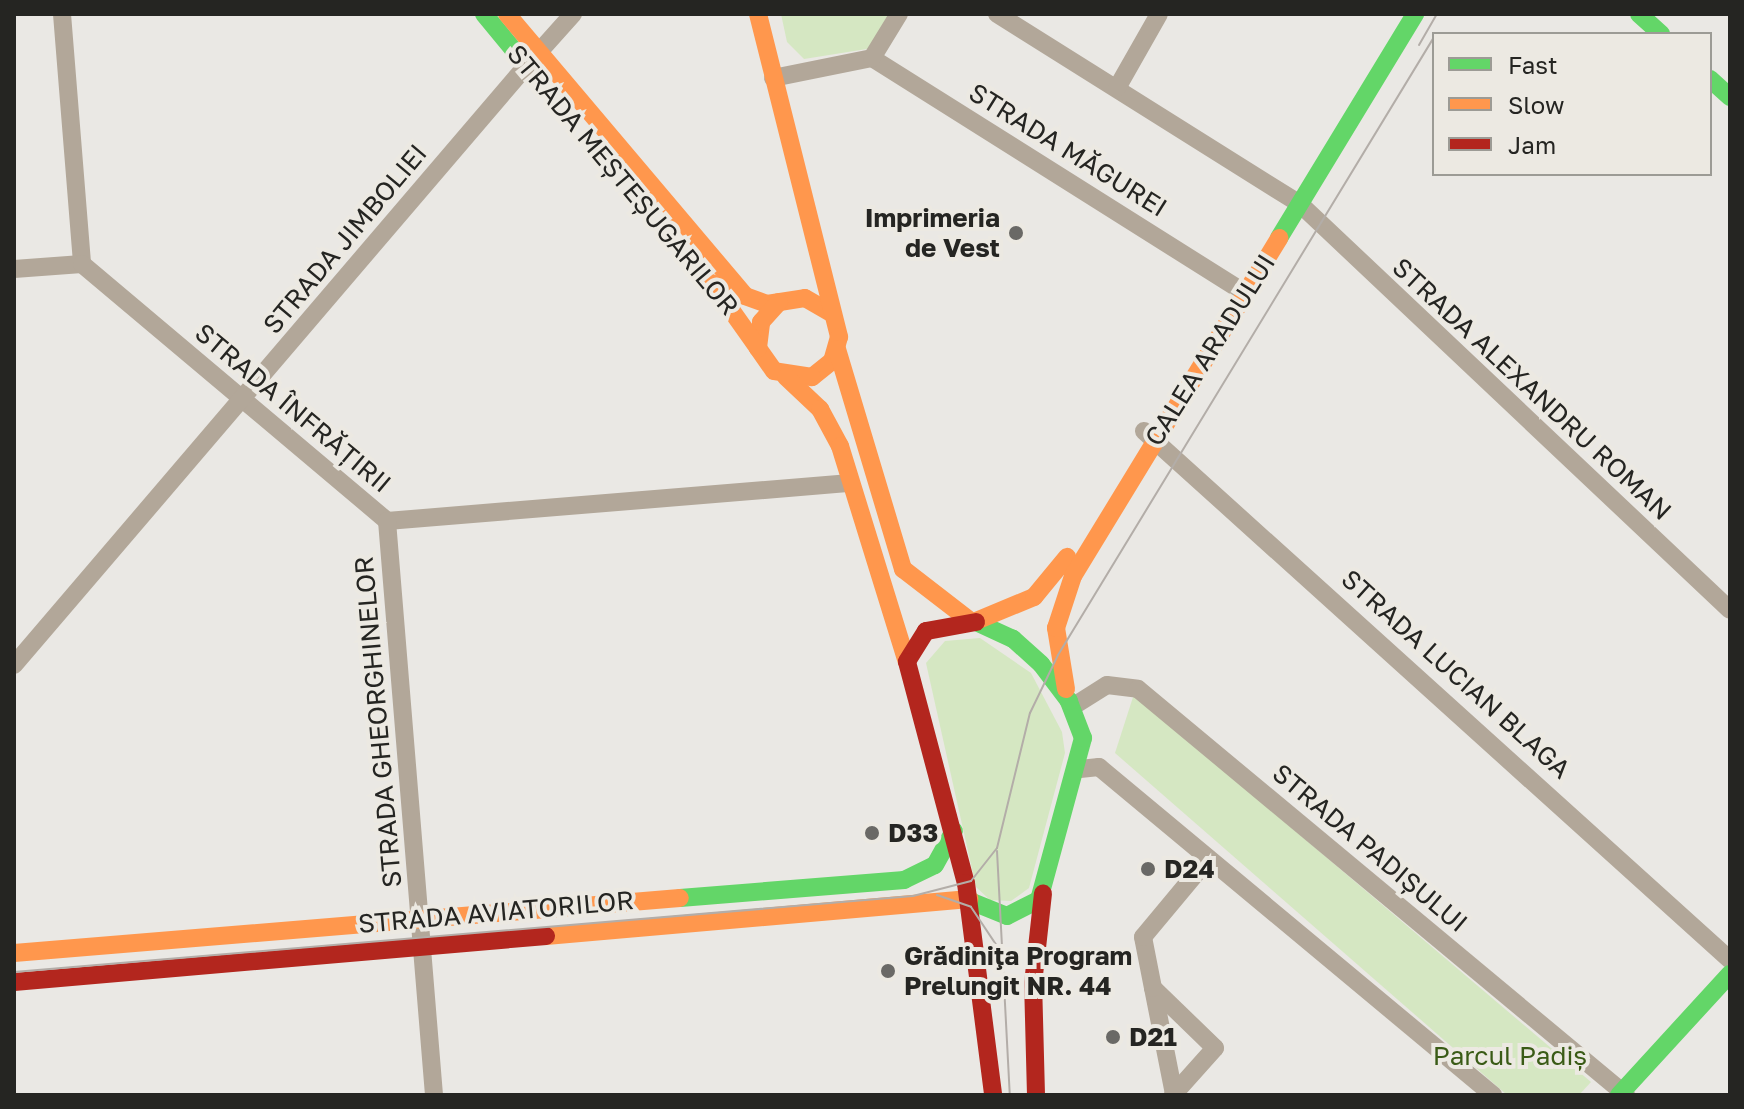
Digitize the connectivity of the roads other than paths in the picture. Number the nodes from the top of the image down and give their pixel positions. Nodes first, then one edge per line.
1 (62, 14) edge
2 (484, 14) edge
3 (507, 14) edge
4 (573, 14) edge
5 (758, 14) edge
6 (899, 14) edge
7 (997, 14) edge
8 (1159, 14) edge
9 (1402, 14) edge
10 (1415, 14) edge
11 (1639, 14) edge
12 (1659, 32) edge
13 (872, 58) junction
14 (533, 59) junction
15 (773, 78) junction
16 (1712, 81) edge
17 (1117, 88) junction
18 (1730, 97) edge
19 (1296, 201) junction
20 (82, 264) junction
21 (14, 269) edge
22 (820, 279) junction
23 (1236, 287) junction
24 (805, 298) junction
25 (779, 302) junction
26 (829, 312) junction
27 (758, 348) junction
28 (837, 349) junction
29 (786, 377) junction
30 (243, 399) junction
31 (1150, 435) junction
32 (850, 483) junction
33 (387, 521) junction
34 (1730, 610) edge
35 (972, 620) junction
36 (907, 662) junction
37 (14, 665) edge
38 (1071, 704) junction
39 (1080, 769) junction
40 (954, 831) junction
41 (1208, 859) junction
42 (1043, 894) junction
43 (970, 900) junction
44 (421, 917) junction
45 (423, 946) junction
46 (14, 953) edge
47 (1730, 960) edge
48 (1730, 974) edge
49 (14, 982) edge
50 (1153, 988) junction
51 (1623, 1094) edge
52 (434, 1095) edge
53 (993, 1095) edge
54 (1036, 1095) edge
55 (1173, 1095) edge
56 (1493, 1095) edge

1 - 20 street
2 - 14 main road, STRADA MEȘTEȘUGARILOR
3 - 14 main road, STRADA MEȘTEȘUGARILOR
4 - 14 street, STRADA JIMBOLIEI
5 - 15 main road
6 - 13 street
7 - 17 street, STRADA ALEXANDRU ROMAN
8 - 17 street
9 - 19 main road, CALEA ARADULUI
10 - 19 main road, CALEA ARADULUI
11 - 12 main road
13 - 15 street
13 - 23 street, STRADA MĂGUREI
14 - 25 main road, STRADA MEȘTEȘUGARILOR
14 - 27 main road, STRADA MEȘTEȘUGARILOR
14 - 30 street, STRADA JIMBOLIEI
15 - 22 main road
16 - 18 main road
17 - 19 street, STRADA ALEXANDRU ROMAN
19 - 23 main road, CALEA ARADULUI
19 - 31 main road, CALEA ARADULUI
19 - 34 street, STRADA ALEXANDRU ROMAN
20 - 21 street
20 - 30 street, STRADA ÎNFRĂȚIRII
22 - 24 main road
22 - 26 main road
23 - 31 main road, CALEA ARADULUI
24 - 25 main road
24 - 26 main road
25 - 27 main road
26 - 28 main road
27 - 29 main road
28 - 29 main road
28 - 35 main road
29 - 32 main road
30 - 33 street, STRADA ÎNFRĂȚIRII
30 - 37 street, STRADA JIMBOLIEI
31 - 35 main road, CALEA ARADULUI
31 - 38 main road, CALEA ARADULUI
31 - 47 street, STRADA LUCIAN BLAGA
32 - 33 street, STRADA ÎNFRĂȚIRII
32 - 36 main road
33 - 44 street, STRADA GHEORGHINELOR
35 - 36 main road, CALEA ARADULUI
35 - 38 main road, CALEA ARADULUI
36 - 40 main road
38 - 39 main road, CALEA ARADULUI
38 - 51 street, STRADA PADIȘULUI
39 - 41 street
39 - 42 main road, CALEA ARADULUI
40 - 43 main road
40 - 44 main road, STRADA AVIATORILOR
41 - 50 street
41 - 56 street
42 - 43 main road
42 - 54 main road, CALEA ARADULUI
43 - 45 main road, STRADA AVIATORILOR
43 - 53 main road
44 - 45 street, STRADA GHEORGHINELOR
44 - 46 main road, STRADA AVIATORILOR
45 - 49 main road, STRADA AVIATORILOR
45 - 52 street, STRADA GHEORGHINELOR
48 - 51 main road
50 - 55 street
50 - 55 street

